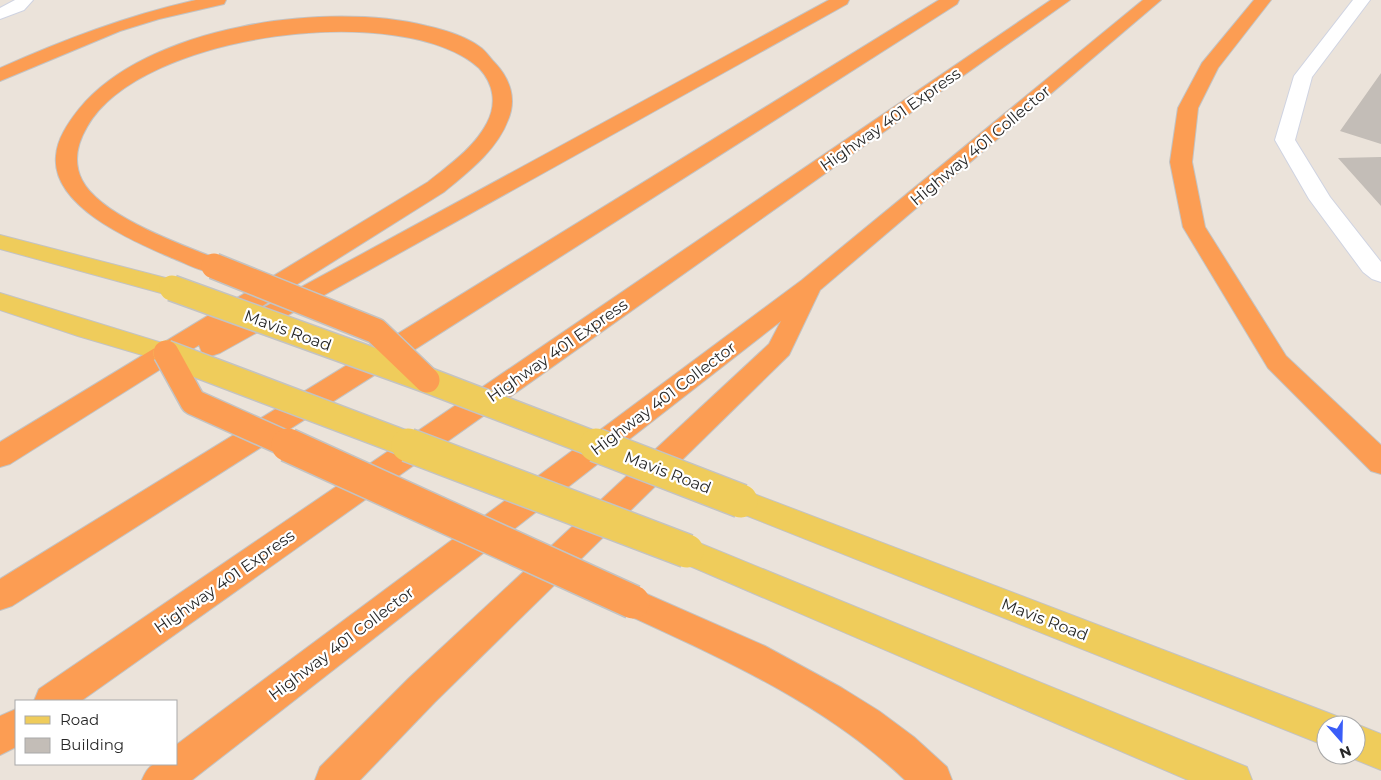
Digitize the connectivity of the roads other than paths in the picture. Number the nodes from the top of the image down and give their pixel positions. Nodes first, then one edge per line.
1 (25, 0) edge
2 (218, 0) edge
3 (841, 0) edge
4 (951, 0) edge
5 (1062, 0) edge
6 (1153, 0) edge
7 (1263, 0) edge
8 (1362, 0) edge
9 (0, 14) edge
10 (0, 75) edge
11 (0, 242) edge
12 (1381, 274) edge
13 (811, 285) junction
14 (0, 301) edge
15 (166, 353) junction
16 (427, 380) junction
17 (0, 456) edge
18 (0, 463) edge
19 (1381, 463) edge
20 (0, 596) edge
21 (53, 700) edge
22 (1316, 725) edge
23 (15, 727) edge
24 (0, 737) edge
25 (1366, 746) edge
26 (1381, 752) edge
27 (161, 780) edge
28 (334, 780) edge
29 (932, 780) edge
30 (1233, 780) edge

1 - 9 street
2 - 10 highway
3 - 18 highway
4 - 20 highway
5 - 21 highway, Highway 401 Express
6 - 13 highway, Highway 401 Collector
7 - 19 highway
8 - 12 street
11 - 16 main road, Mavis Road, bridge
13 - 27 highway, Highway 401 Collector
13 - 28 highway
14 - 15 main road
15 - 29 highway, bridge
15 - 30 main road, bridge
16 - 17 highway, bridge
16 - 22 main road, Mavis Road, bridge
23 - 24 highway
25 - 26 main road

